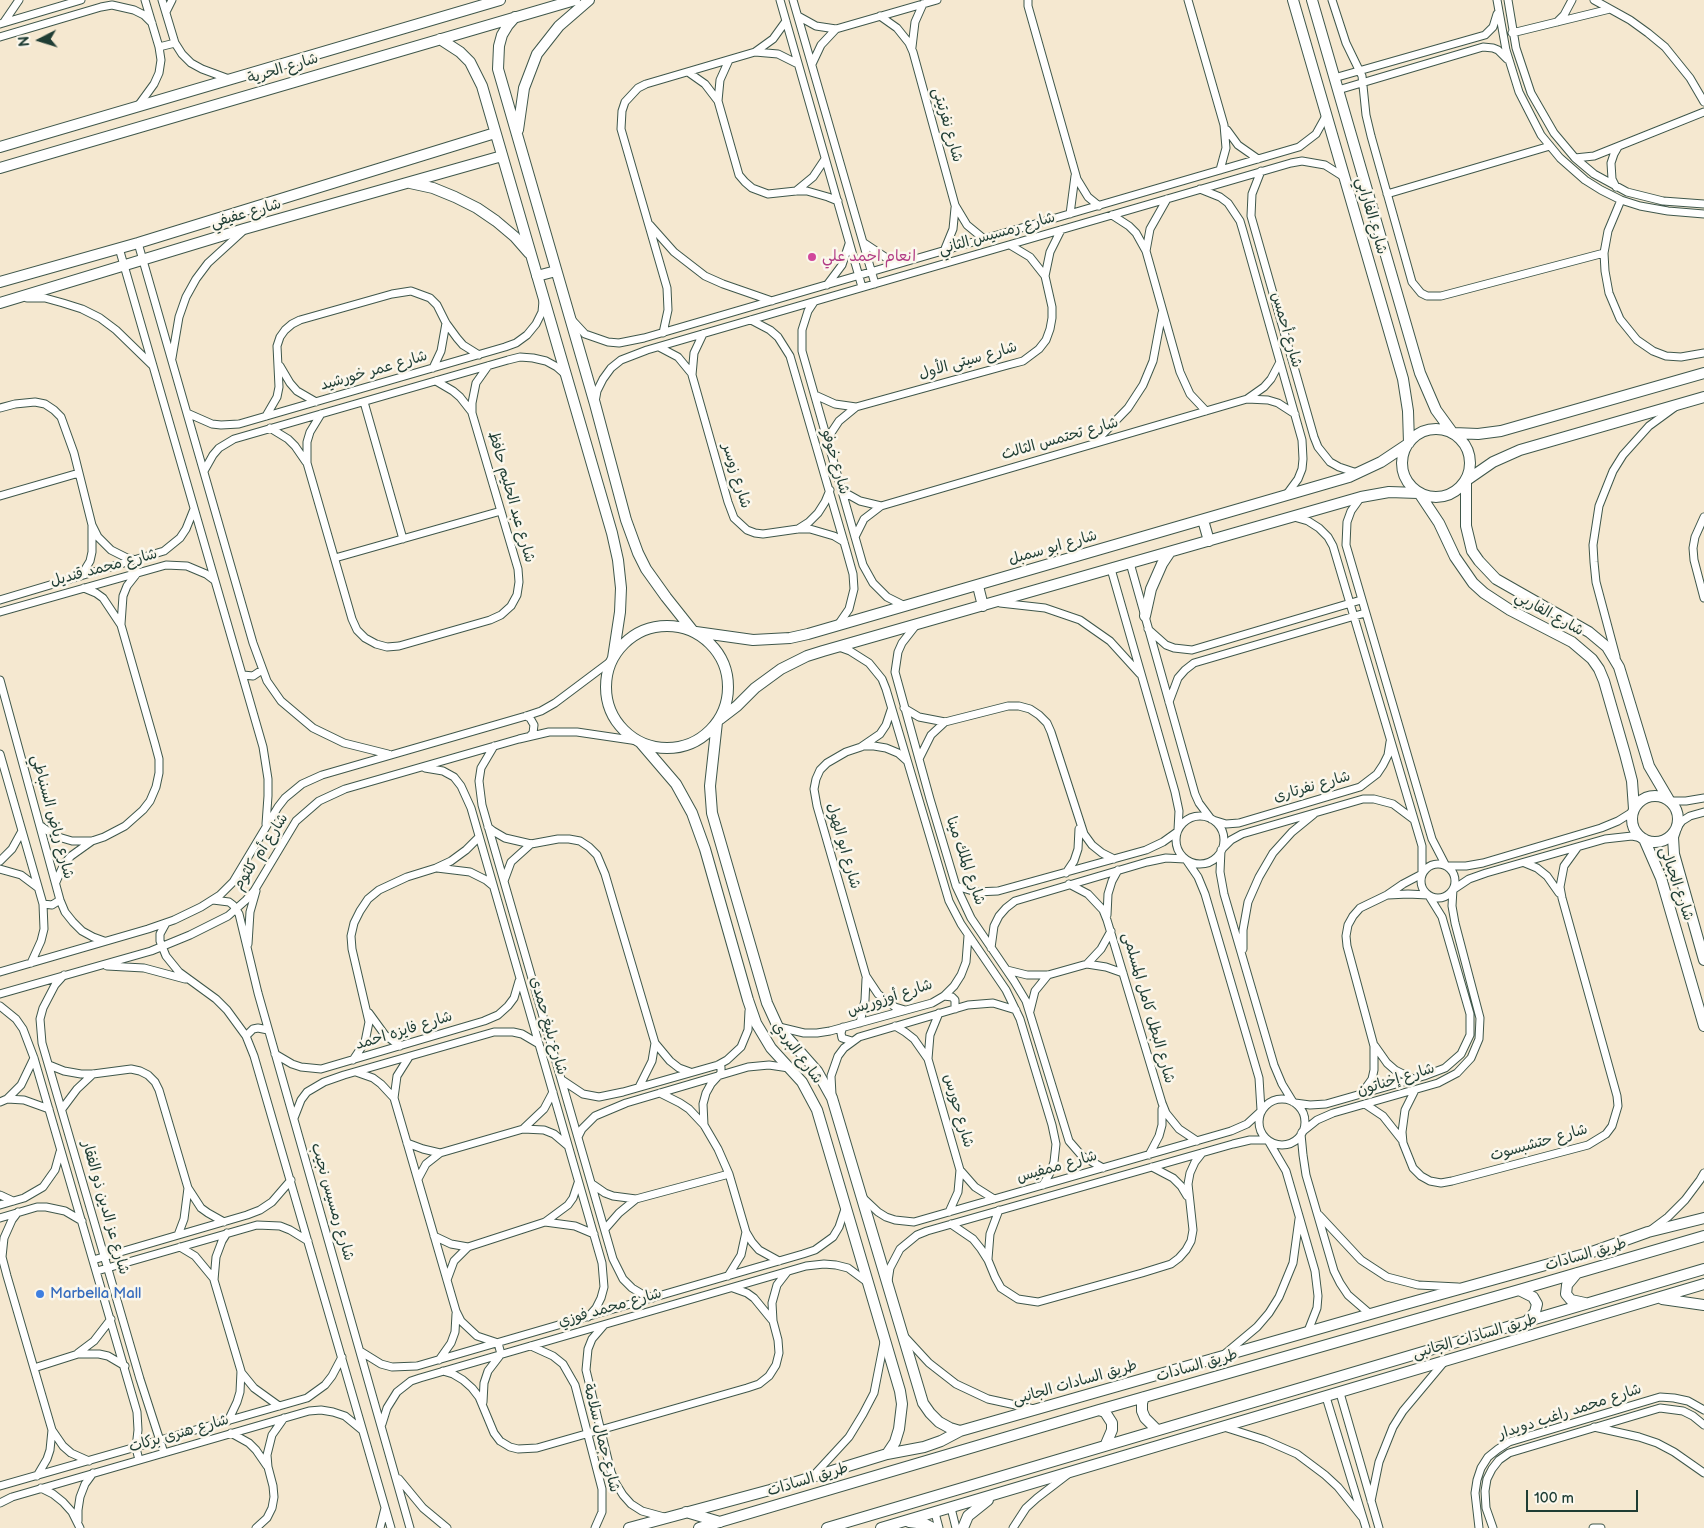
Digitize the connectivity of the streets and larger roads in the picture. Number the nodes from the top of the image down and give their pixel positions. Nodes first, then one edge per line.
1 (20, 0) edge
2 (81, 0) edge
3 (145, 0) edge
4 (162, 0) edge
5 (172, 0) edge
6 (500, 0) edge
7 (575, 0) edge
8 (589, 0) edge
9 (780, 0) edge
10 (793, 0) edge
11 (937, 0) edge
12 (1188, 0) edge
13 (1293, 0) edge
14 (1312, 0) edge
15 (1332, 0) edge
16 (1508, 0) edge
17 (1572, 0) edge
18 (1594, 0) edge
19 (68, 1) edge
20 (1026, 2) edge
21 (101, 3) edge
22 (1498, 3) edge
23 (923, 4) junction
24 (1610, 9) junction
25 (166, 12) junction
26 (798, 16) junction
27 (880, 16) junction
28 (515, 17) junction
29 (786, 21) junction
30 (1557, 22) junction
31 (2, 23) edge
32 (152, 23) junction
33 (836, 30) junction
34 (1512, 33) junction
35 (1485, 35) junction
36 (0, 37) edge
37 (440, 39) junction
38 (175, 43) junction
39 (159, 47) junction
40 (1488, 47) junction
41 (755, 52) junction
42 (913, 52) junction
43 (1424, 53) junction
44 (306, 58) junction
45 (729, 60) junction
46 (798, 64) junction
47 (812, 64) junction
48 (1427, 64) junction
49 (1510, 64) junction
50 (1360, 70) junction
51 (688, 72) junction
52 (310, 76) junction
53 (1334, 78) junction
54 (230, 79) junction
55 (501, 81) junction
56 (1363, 82) junction
57 (482, 86) junction
58 (1338, 90) junction
59 (1531, 93) junction
60 (1521, 96) junction
61 (718, 102) junction
62 (1704, 102) edge
63 (137, 107) junction
64 (1704, 112) edge
65 (1326, 116) junction
66 (828, 122) junction
67 (1224, 125) junction
68 (816, 126) junction
69 (496, 133) junction
70 (46, 134) junction
71 (517, 136) junction
72 (1550, 146) junction
73 (0, 147) edge
74 (1618, 147) junction
75 (1287, 151) junction
76 (52, 153) junction
77 (502, 156) junction
78 (1575, 158) junction
79 (825, 159) junction
80 (1258, 159) junction
81 (1290, 163) junction
82 (0, 168) edge
83 (1220, 170) junction
84 (1261, 171) junction
85 (1075, 173) junction
86 (1344, 178) junction
87 (409, 183) junction
88 (1616, 187) junction
89 (1199, 189) junction
90 (796, 191) junction
91 (1387, 194) junction
92 (1167, 199) junction
93 (1621, 200) junction
94 (838, 201) junction
95 (1663, 201) junction
96 (1704, 204) edge
97 (955, 205) junction
98 (1099, 206) junction
99 (1662, 210) junction
100 (1070, 214) junction
101 (1704, 214) edge
102 (1112, 215) junction
103 (648, 222) junction
104 (244, 229) junction
105 (1061, 230) junction
106 (1379, 233) junction
107 (1362, 238) junction
108 (984, 239) junction
109 (863, 241) junction
110 (849, 242) junction
111 (138, 243) junction
112 (1010, 245) junction
113 (119, 248) junction
114 (944, 251) junction
115 (1146, 251) junction
116 (1604, 253) junction
117 (531, 255) junction
118 (144, 260) junction
119 (903, 262) junction
120 (125, 266) junction
121 (556, 271) junction
122 (871, 272) junction
123 (537, 276) junction
124 (859, 276) junction
125 (1045, 276) junction
126 (0, 282) edge
127 (875, 284) junction
128 (827, 285) junction
129 (862, 288) junction
130 (1274, 297) junction
131 (19, 298) junction
132 (544, 298) junction
133 (1263, 300) junction
134 (772, 301) junction
135 (814, 302) junction
136 (0, 303) edge
137 (1162, 310) junction
138 (570, 317) junction
139 (750, 320) junction
140 (446, 323) junction
141 (663, 333) junction
142 (703, 334) junction
143 (644, 338) junction
144 (505, 347) junction
145 (659, 347) junction
146 (647, 350) junction
147 (1704, 353) edge
148 (479, 355) junction
149 (508, 360) junction
150 (172, 361) junction
151 (1280, 362) junction
152 (806, 363) junction
153 (278, 364) junction
154 (153, 366) junction
155 (488, 366) junction
156 (793, 367) junction
157 (433, 368) junction
158 (1704, 373) edge
159 (692, 374) junction
160 (566, 376) junction
161 (436, 381) junction
162 (815, 395) junction
163 (1704, 397) edge
164 (1247, 399) junction
165 (316, 402) junction
166 (364, 402) junction
167 (595, 404) junction
168 (1679, 404) junction
169 (856, 407) junction
170 (0, 408) edge
171 (1206, 411) junction
172 (187, 413) junction
173 (472, 413) junction
174 (321, 414) junction
175 (1295, 414) junction
176 (266, 416) junction
177 (250, 421) junction
178 (270, 428) junction
179 (254, 433) junction
180 (1453, 433) junction
181 (827, 439) junction
182 (1408, 443) junction
183 (1093, 444) junction
184 (307, 463) junction
185 (204, 471) junction
186 (79, 473) junction
187 (1358, 473) junction
188 (1466, 481) junction
189 (830, 490) junction
190 (842, 490) junction
191 (1419, 493) junction
192 (1286, 495) junction
193 (0, 496) edge
194 (1361, 497) junction
195 (881, 506) junction
196 (194, 509) junction
197 (501, 512) junction
198 (1293, 516) junction
199 (1704, 518) edge
200 (1203, 520) junction
201 (92, 525) junction
202 (798, 529) junction
203 (855, 537) junction
204 (403, 539) junction
205 (1209, 541) junction
206 (844, 542) junction
207 (1170, 552) junction
208 (335, 558) junction
209 (136, 560) junction
210 (1130, 564) junction
211 (863, 565) junction
212 (852, 568) junction
213 (1111, 569) junction
214 (1700, 570) edge
215 (138, 572) junction
216 (82, 576) junction
217 (215, 580) junction
218 (978, 586) junction
219 (84, 588) junction
220 (1704, 598) edge
221 (0, 600) edge
222 (1362, 600) junction
223 (994, 602) junction
224 (1350, 603) junction
225 (906, 606) junction
226 (983, 606) junction
227 (0, 612) edge
228 (1365, 613) junction
229 (1145, 616) junction
230 (1354, 616) junction
231 (121, 625) junction
232 (916, 625) junction
233 (837, 626) junction
234 (1148, 629) junction
235 (694, 632) junction
236 (839, 647) junction
237 (612, 659) junction
238 (1619, 667) junction
239 (262, 670) junction
240 (895, 672) junction
241 (243, 676) junction
242 (1143, 677) junction
243 (882, 679) junction
244 (0, 680) edge
245 (1169, 702) junction
246 (891, 704) junction
247 (904, 708) junction
248 (526, 716) junction
249 (718, 720) junction
250 (945, 722) junction
251 (530, 736) junction
252 (1390, 739) junction
253 (639, 741) junction
254 (494, 746) junction
255 (861, 746) junction
256 (0, 754) edge
257 (391, 754) junction
258 (919, 760) junction
259 (907, 761) junction
260 (420, 768) junction
261 (0, 782) edge
262 (10, 789) junction
263 (1704, 798) edge
264 (1669, 800) junction
265 (482, 805) junction
266 (471, 808) junction
267 (1634, 810) junction
268 (1704, 812) edge
269 (1315, 813) junction
270 (1212, 820) junction
271 (1414, 820) junction
272 (1078, 822) junction
273 (41, 826) junction
274 (488, 826) junction
275 (265, 829) junction
276 (1676, 829) junction
277 (22, 831) junction
278 (1178, 831) junction
279 (479, 837) junction
280 (1643, 838) junction
281 (92, 841) junction
282 (531, 844) junction
283 (1576, 848) junction
284 (1222, 850) junction
285 (1114, 859) junction
286 (1186, 860) junction
287 (0, 861) edge
288 (1525, 863) junction
289 (1447, 866) junction
290 (436, 868) junction
291 (0, 870) edge
292 (1118, 870) junction
293 (1066, 873) junction
294 (1422, 874) junction
295 (260, 880) junction
296 (504, 881) junction
297 (56, 882) junction
298 (1069, 884) junction
299 (493, 885) junction
300 (956, 886) junction
301 (1020, 886) junction
302 (38, 887) junction
303 (1453, 889) junction
304 (1388, 895) junction
305 (1428, 896) junction
306 (1025, 897) junction
307 (1562, 898) junction
308 (60, 900) junction
309 (213, 900) junction
310 (43, 904) junction
311 (237, 909) junction
312 (1107, 920) junction
313 (166, 923) junction
314 (1111, 931) junction
315 (968, 935) junction
316 (748, 939) junction
317 (105, 942) junction
318 (731, 943) junction
319 (161, 947) junction
320 (990, 948) junction
321 (524, 951) junction
322 (513, 954) junction
323 (1242, 957) junction
324 (1704, 960) edge
325 (249, 962) junction
326 (30, 963) junction
327 (1087, 964) junction
328 (97, 966) junction
329 (1006, 970) junction
330 (0, 972) edge
331 (1123, 973) junction
332 (64, 975) junction
333 (1048, 975) junction
334 (866, 976) junction
335 (520, 978) junction
336 (190, 980) junction
337 (0, 994) edge
338 (944, 996) junction
339 (748, 1000) junction
340 (0, 1006) edge
341 (955, 1009) junction
342 (368, 1010) junction
343 (905, 1010) junction
344 (1016, 1010) junction
345 (1030, 1011) junction
346 (939, 1014) junction
347 (491, 1019) junction
348 (860, 1023) junction
349 (895, 1026) junction
350 (1704, 1026) edge
351 (778, 1027) junction
352 (844, 1028) junction
353 (268, 1030) junction
354 (494, 1032) junction
355 (246, 1036) junction
356 (852, 1041) junction
357 (655, 1043) junction
358 (539, 1044) junction
359 (400, 1046) junction
360 (1374, 1046) junction
361 (275, 1054) junction
362 (408, 1057) junction
363 (34, 1058) junction
364 (928, 1059) junction
365 (353, 1060) junction
366 (341, 1064) junction
367 (718, 1064) junction
368 (49, 1065) junction
369 (789, 1068) junction
370 (356, 1072) junction
371 (690, 1072) junction
372 (93, 1074) junction
373 (344, 1075) junction
374 (718, 1076) junction
375 (561, 1080) junction
376 (1414, 1080) junction
377 (639, 1087) junction
378 (1415, 1090) junction
379 (553, 1092) junction
380 (622, 1092) junction
381 (660, 1093) junction
382 (1360, 1094) junction
383 (394, 1098) junction
384 (832, 1098) junction
385 (3, 1101) edge
386 (1294, 1102) junction
387 (626, 1103) junction
388 (1162, 1103) junction
389 (1365, 1104) junction
390 (49, 1109) junction
391 (62, 1109) junction
392 (1261, 1111) junction
393 (294, 1119) junction
394 (1062, 1122) junction
395 (704, 1125) junction
396 (1052, 1125) junction
397 (524, 1128) junction
398 (1302, 1133) junction
399 (578, 1137) junction
400 (845, 1140) junction
401 (1196, 1141) junction
402 (1268, 1141) junction
403 (407, 1143) junction
404 (1403, 1143) junction
405 (828, 1144) junction
406 (568, 1147) junction
407 (61, 1149) junction
408 (1202, 1152) junction
409 (440, 1153) junction
410 (1148, 1155) junction
411 (586, 1164) junction
412 (574, 1166) junction
413 (1152, 1167) junction
414 (1103, 1168) junction
415 (960, 1170) junction
416 (1704, 1173) edge
417 (729, 1174) junction
418 (418, 1179) junction
419 (291, 1180) junction
420 (578, 1180) junction
421 (592, 1184) junction
422 (1043, 1185) junction
423 (188, 1188) junction
424 (0, 1195) edge
425 (862, 1197) junction
426 (1188, 1197) junction
427 (636, 1199) junction
428 (994, 1199) junction
429 (14, 1201) junction
430 (0, 1205) edge
431 (846, 1206) junction
432 (999, 1210) junction
433 (18, 1212) junction
434 (949, 1212) junction
435 (1317, 1213) junction
436 (1300, 1216) junction
437 (0, 1218) edge
438 (1704, 1218) edge
439 (82, 1222) junction
440 (224, 1222) junction
441 (545, 1222) junction
442 (951, 1224) junction
443 (605, 1229) junction
444 (746, 1232) junction
445 (1648, 1232) junction
446 (226, 1233) junction
447 (594, 1234) junction
448 (178, 1235) junction
449 (434, 1236) junction
450 (1704, 1236) edge
451 (309, 1242) junction
452 (180, 1247) junction
453 (468, 1247) junction
454 (803, 1254) junction
455 (1, 1256) edge
456 (105, 1256) junction
457 (614, 1259) junction
458 (93, 1260) junction
459 (988, 1260) junction
460 (780, 1261) junction
461 (602, 1263) junction
462 (806, 1266) junction
463 (108, 1268) junction
464 (1701, 1269) edge
465 (97, 1271) junction
466 (788, 1271) junction
467 (1577, 1274) junction
468 (728, 1276) junction
469 (214, 1280) junction
470 (447, 1281) junction
471 (868, 1283) junction
472 (887, 1284) junction
473 (1704, 1284) edge
474 (686, 1288) junction
475 (730, 1288) junction
476 (1463, 1288) junction
477 (1519, 1290) junction
478 (653, 1298) junction
479 (1659, 1298) junction
480 (689, 1300) junction
481 (1402, 1304) junction
482 (1588, 1304) junction
483 (1704, 1305) edge
484 (456, 1311) junction
485 (1370, 1314) junction
486 (588, 1317) junction
487 (897, 1317) junction
488 (111, 1319) junction
489 (773, 1321) junction
490 (880, 1322) junction
491 (1406, 1322) junction
492 (1527, 1322) junction
493 (606, 1324) junction
494 (1308, 1332) junction
495 (901, 1333) junction
496 (885, 1339) junction
497 (498, 1343) junction
498 (531, 1346) junction
499 (360, 1351) junction
500 (78, 1354) junction
501 (501, 1354) junction
502 (342, 1356) junction
503 (1223, 1356) junction
504 (1404, 1358) junction
505 (439, 1360) junction
506 (1444, 1362) junction
507 (124, 1366) junction
508 (417, 1366) junction
509 (34, 1368) junction
510 (442, 1371) junction
511 (241, 1372) junction
512 (1408, 1372) junction
513 (420, 1378) junction
514 (140, 1379) junction
515 (129, 1382) junction
516 (1340, 1392) junction
517 (1144, 1397) junction
518 (1326, 1397) junction
519 (1259, 1400) junction
520 (279, 1406) junction
521 (483, 1408) junction
522 (1039, 1410) junction
523 (1099, 1410) junction
524 (1704, 1410) edge
525 (1264, 1415) junction
526 (284, 1418) junction
527 (228, 1421) junction
528 (991, 1423) junction
529 (1704, 1425) edge
530 (382, 1427) junction
531 (1224, 1427) junction
532 (1594, 1427) junction
533 (52, 1430) junction
534 (600, 1430) junction
535 (1157, 1430) junction
536 (363, 1431) junction
537 (960, 1431) junction
538 (231, 1433) junction
539 (588, 1433) junction
540 (1522, 1438) junction
541 (996, 1440) junction
542 (160, 1441) junction
543 (1106, 1444) junction
544 (1524, 1447) junction
545 (136, 1448) junction
546 (164, 1452) junction
547 (887, 1454) junction
548 (139, 1460) junction
549 (89, 1461) junction
550 (268, 1467) junction
551 (93, 1473) junction
552 (1069, 1473) junction
553 (1704, 1473) edge
554 (395, 1474) junction
555 (37, 1476) junction
556 (812, 1476) junction
557 (0, 1486) edge
558 (40, 1488) junction
559 (770, 1490) junction
560 (993, 1496) junction
561 (1371, 1501) junction
562 (0, 1503) edge
563 (385, 1507) junction
564 (951, 1508) junction
565 (686, 1512) junction
566 (749, 1513) junction
567 (935, 1513) junction
568 (666, 1517) junction
569 (1362, 1517) junction
570 (721, 1522) junction
571 (903, 1522) junction
572 (80, 1526) edge
573 (256, 1528) edge
574 (380, 1528) edge
575 (391, 1528) edge
576 (410, 1528) edge
577 (447, 1528) edge
578 (595, 1528) edge
579 (629, 1528) edge
580 (699, 1528) edge
581 (827, 1528) edge
582 (881, 1528) edge
583 (932, 1528) edge
584 (939, 1528) edge
585 (956, 1528) edge
586 (963, 1528) edge
587 (1013, 1528) edge
588 (1366, 1528) edge
589 (1379, 1528) edge
590 (1479, 1528) edge
591 (1493, 1528) edge
592 (1593, 1528) edge
593 (1601, 1528) edge

1 - 31 street
2 - 19 street
3 - 32 street
4 - 25 street
5 - 25 street
6 - 44 street, شارع الحرية
7 - 28 street, شارع الحرية
8 - 71 street
9 - 29 street
10 - 26 street
11 - 23 street
12 - 67 street
13 - 65 street, شارع الفارابي
14 - 53 street, شارع الفارابي
15 - 50 street
16 - 34 street
17 - 30 street
18 - 24 street
19 - 31 street
20 - 85 street
21 - 32 street
21 - 36 street
22 - 35 street
22 - 49 street
23 - 27 street
23 - 42 street, شارع نفرتيتى
24 - 30 street
24 - 62 street
25 - 38 street
26 - 33 street
26 - 47 street
27 - 33 street
27 - 42 street, شارع نفرتيتى
28 - 37 street, شارع الحرية
28 - 55 street
29 - 41 street
29 - 46 street
30 - 34 street
32 - 39 street
33 - 47 street
34 - 59 street
35 - 40 street
35 - 43 street
37 - 52 street, شارع الحرية
37 - 57 street
38 - 39 street
38 - 54 street
39 - 63 street
40 - 48 street
40 - 49 street
41 - 45 street
41 - 46 street
42 - 97 street, شارع نفرتيتى
43 - 48 street
43 - 50 street
44 - 52 street
44 - 54 street, شارع الحرية
45 - 51 street
45 - 61 street
46 - 68 street
47 - 66 street
48 - 56 street
49 - 60 street
50 - 53 street
50 - 56 street
51 - 61 street
51 - 103 street
52 - 76 street, شارع الحرية
53 - 58 street, شارع الفارابي
54 - 63 street, شارع الحرية
55 - 57 street
55 - 71 street
56 - 58 street
56 - 91 street
57 - 69 street
58 - 106 street, شارع الفارابي
59 - 60 street
59 - 78 street
60 - 72 street
61 - 90 street
63 - 70 street, شارع الحرية
64 - 74 street
65 - 75 street, شارع رمسيس الثاني
65 - 86 street, شارع الفارابي
66 - 68 street
66 - 109 street
67 - 80 street
67 - 83 street
68 - 79 street
69 - 77 street
69 - 111 street, شارع عفيفي
70 - 73 street, شارع الحرية
70 - 76 street
71 - 121 street
72 - 91 street
72 - 93 street
74 - 78 street
74 - 88 street
75 - 80 street, شارع رمسيس الثاني
75 - 81 street
76 - 82 street, شارع الحرية
77 - 87 street, شارع عفيفي
77 - 117 street
78 - 88 street
79 - 90 street
79 - 94 street
80 - 83 street, شارع رمسيس الثاني
81 - 84 street, شارع رمسيس الثاني
81 - 86 street, شارع رمسيس الثاني
83 - 98 street, شارع رمسيس الثاني
84 - 89 street, شارع رمسيس الثاني
84 - 130 street, شارع أحمس
85 - 98 street
85 - 100 street
86 - 107 street, شارع الفارابي
87 - 104 street, شارع عفيفي
87 - 117 street
88 - 95 street
89 - 92 street, شارع رمسيس الثاني
89 - 133 street, شارع أحمس
90 - 94 street
91 - 116 street
92 - 102 street, شارع رمسيس الثاني
92 - 115 street
93 - 99 street
93 - 116 street
94 - 110 street
95 - 96 street
95 - 99 street
97 - 108 street, شارع نفرتيتى
97 - 114 street, شارع نفرتيتى
98 - 100 street, شارع رمسيس الثاني
99 - 101 street
100 - 108 street, شارع رمسيس الثاني
102 - 105 street, شارع رمسيس الثاني
102 - 115 street
103 - 134 street
103 - 141 street
104 - 118 street, شارع عفيفي
104 - 150 street
105 - 112 street, شارع رمسيس الثاني
105 - 125 street, شارع سيتى الأول
106 - 107 street
106 - 180 street, شارع الفارابي
107 - 182 street, شارع الفارابي
108 - 114 street, شارع رمسيس الثاني
109 - 119 street
109 - 122 street
110 - 124 street
110 - 128 street
111 - 113 street, شارع عفيفي
111 - 118 street
112 - 125 street, شارع سيتى الأول
112 - 127 street, شارع رمسيس الثاني
113 - 120 street
113 - 126 street, شارع عفيفي
114 - 119 street, شارع رمسيس الثاني
115 - 137 street
116 - 147 street
117 - 123 street
118 - 120 street, شارع عفيفي
118 - 150 street
119 - 122 street, شارع رمسيس الثاني
120 - 131 street, شارع عفيفي
120 - 154 street
121 - 123 street
121 - 138 street
122 - 124 street, شارع رمسيس الثاني
122 - 127 street
123 - 132 street
124 - 128 street, شارع رمسيس الثاني
124 - 129 street
125 - 169 street, شارع سيتى الأول
127 - 129 street, شارع رمسيس الثاني
128 - 134 street, شارع رمسيس الثاني
129 - 135 street, شارع رمسيس الثاني
130 - 133 street
130 - 187 street, شارع أحمس
131 - 136 street, شارع عفيفي
131 - 154 street
132 - 144 street, شارع عمر خورشيد
132 - 160 street
133 - 151 street, شارع أحمس
134 - 141 street, شارع رمسيس الثاني
135 - 139 street, شارع رمسيس الثاني
135 - 152 street, شارع خوفو
137 - 171 street
137 - 183 street
138 - 143 street, شارع رمسيس الثاني
138 - 167 street
139 - 142 street, شارع رمسيس الثاني
139 - 156 street, شارع خوفو
140 - 148 street
140 - 153 street
140 - 157 street
141 - 143 street, شارع رمسيس الثاني
142 - 145 street, شارع رمسيس الثاني
142 - 159 street, شارع زوسر
143 - 146 street
144 - 148 street, شارع عمر خورشيد
144 - 149 street
145 - 146 street, شارع رمسيس الثاني
145 - 159 street, شارع زوسر
146 - 167 street, شارع رمسيس الثاني
148 - 157 street, شارع عمر خورشيد
149 - 155 street, شارع عمر خورشيد
149 - 160 street, شارع عمر خورشيد
150 - 172 street
151 - 164 street, شارع تحتمس الثالث
151 - 175 street, شارع أحمس
152 - 156 street
152 - 162 street, شارع خوفو
153 - 165 street
153 - 176 street
154 - 196 street
155 - 161 street, شارع عمر خورشيد
155 - 173 street, شارع عبد الحليم حافظ
156 - 189 street, شارع خوفو
157 - 165 street, شارع عمر خورشيد
158 - 180 street
159 - 202 street, شارع زوسر
160 - 237 street
161 - 166 street, شارع عمر خورشيد
161 - 173 street, شارع عبد الحليم حافظ
162 - 169 street, شارع سيتى الأول
162 - 181 street, شارع خوفو
163 - 168 street
164 - 171 street, شارع تحتمس الثالث
164 - 175 street, شارع تحتمس الثالث
165 - 176 street, شارع عمر خورشيد
166 - 174 street, شارع عمر خورشيد
166 - 204 street
167 - 235 street
168 - 188 street
168 - 238 street
169 - 181 street, شارع سيتى الأول
170 - 186 street
171 - 183 street, شارع تحتمس الثالث
172 - 177 street, شارع عمر خورشيد
172 - 185 street
173 - 197 street, شارع عبد الحليم حافظ
174 - 178 street, شارع عمر خورشيد
174 - 184 street, شارع عبد الحليم حافظ
175 - 192 street, شارع أحمس
176 - 177 street, شارع عمر خورشيد
177 - 179 street
178 - 179 street, شارع عمر خورشيد
178 - 184 street, شارع عبد الحليم حافظ
179 - 185 street, شارع عمر خورشيد
180 - 182 street
180 - 188 street
181 - 190 street, شارع خوفو
182 - 187 street, شارع ابو سمبل
182 - 191 street
183 - 195 street, شارع تحتمس الثالث
184 - 208 street, شارع عبد الحليم حافظ
185 - 239 street
186 - 193 street
186 - 201 street
187 - 192 street, شارع ابو سمبل
188 - 191 street
188 - 238 street, شارع الفاربي
189 - 202 street, شارع زوسر
189 - 206 street, شارع خوفو
190 - 195 street
190 - 203 street, شارع خوفو
191 - 194 street
191 - 267 street, شارع الفاربي
192 - 200 street, شارع ابو سمبل
194 - 198 street
194 - 222 street
195 - 203 street, شارع تحتمس الثالث
196 - 209 street, شارع محمد قنديل
196 - 217 street
197 - 204 street
197 - 208 street, شارع عبد الحليم حافظ
198 - 205 street
198 - 224 street
199 - 214 street
200 - 205 street
200 - 218 street, شارع ابو سمبل
201 - 209 street
201 - 216 street
202 - 206 street, شارع زوسر
203 - 211 street, شارع خوفو
204 - 208 street
205 - 207 street
206 - 212 street, شارع خوفو
207 - 210 street
207 - 229 street
209 - 216 street, شارع محمد قنديل
210 - 213 street
210 - 229 street
211 - 212 street
211 - 225 street, شارع خوفو
212 - 233 street, شارع خوفو
213 - 223 street
213 - 242 street
214 - 220 street
215 - 217 street, شارع محمد قنديل
215 - 219 street, شارع محمد قنديل
215 - 231 street
216 - 221 street, شارع محمد قنديل
217 - 241 street
218 - 225 street, شارع ابو سمبل
218 - 226 street
219 - 227 street, شارع محمد قنديل
219 - 231 street
222 - 224 street
222 - 228 street
223 - 226 street
223 - 242 street
224 - 230 street
224 - 234 street
225 - 233 street, شارع ابو سمبل
226 - 232 street
228 - 230 street
228 - 289 street
229 - 234 street
230 - 245 street
230 - 252 street
231 - 281 street
232 - 236 street
232 - 240 street, شارع الملك مينا
233 - 235 street, شارع ابو سمبل
234 - 245 street
235 - 237 street
235 - 249 street
236 - 243 street, شارع الملك مينا
236 - 249 street
237 - 248 street, شارع أم كلثوم
237 - 253 street
238 - 264 street, شارع الفاربي
239 - 241 street
239 - 257 street
240 - 243 street
240 - 247 street, شارع الملك مينا
241 - 275 street
242 - 278 street
243 - 246 street, شارع الملك مينا
244 - 273 street, شارع رياض السنباطي
245 - 270 street
246 - 255 street, شارع ابو الهول
246 - 259 street, شارع الملك مينا
247 - 250 street
247 - 258 street, شارع الملك مينا
248 - 251 street
248 - 257 street, شارع أم كلثوم
249 - 253 street
249 - 316 street, شارع البردي
250 - 258 street
250 - 272 street
251 - 253 street, شارع أم كلثوم
251 - 254 street, شارع أم كلثوم
252 - 270 street, شارع نفرتارى
252 - 271 street
253 - 318 street, شارع البردي
254 - 260 street, شارع أم كلثوم
254 - 265 street, شارع بليغ حمدى
255 - 259 street, شارع ابو الهول
255 - 334 street, شارع ابو الهول
256 - 262 street
257 - 275 street, شارع أم كلثوم
258 - 300 street, شارع الملك مينا
259 - 315 street, شارع الملك مينا
260 - 266 street, شارع بليغ حمدى
260 - 295 street, شارع أم كلثوم
261 - 262 street
262 - 277 street
263 - 264 street
264 - 267 street
264 - 276 street
265 - 266 street
265 - 274 street, شارع بليغ حمدى
266 - 279 street, شارع بليغ حمدى
267 - 280 street
267 - 289 street
268 - 276 street
269 - 271 street, شارع نفرتارى
269 - 284 street, شارع نفرتارى
269 - 323 street
270 - 278 street
270 - 284 street
271 - 294 street
272 - 285 street
272 - 293 street
273 - 281 street
273 - 297 street, شارع رياض السنباطي
274 - 282 street
274 - 296 street, شارع بليغ حمدى
275 - 309 street, شارع أم كلثوم
276 - 280 street
276 - 324 street, شارع الجبالى
277 - 287 street
277 - 302 street
278 - 285 street
278 - 286 street
279 - 290 street
279 - 299 street, شارع بليغ حمدى
280 - 283 street
280 - 350 street, شارع الجبالى
281 - 297 street
282 - 296 street
282 - 357 street
283 - 288 street
283 - 307 street, شارع حتشبسوت
284 - 286 street
284 - 323 street
285 - 293 street
286 - 292 street
286 - 392 street
288 - 303 street
288 - 307 street, شارع حتشبسوت
289 - 294 street
289 - 303 street
290 - 299 street
290 - 342 street
291 - 302 street
292 - 298 street
292 - 312 street, شارع البطل كامل المسلمى
293 - 301 street
294 - 304 street
294 - 305 street
295 - 311 street, شارع أم كلثوم
295 - 325 street
296 - 321 street, شارع بليغ حمدى
297 - 308 street, شارع رياض السنباطي
298 - 306 street
298 - 312 street, شارع البطل كامل المسلمى
299 - 322 street, شارع بليغ حمدى
300 - 301 street
300 - 320 street, شارع الملك مينا
301 - 306 street
302 - 310 street
303 - 305 street
303 - 378 street, شارع إخناتون
304 - 305 street
304 - 360 street
305 - 376 street, شارع إخناتون
306 - 320 street
307 - 404 street, شارع حتشبسوت
308 - 310 street
308 - 317 street, شارع رياض السنباطي
309 - 311 street
309 - 313 street, شارع أم كلثوم
310 - 326 street
311 - 319 street, شارع أم كلثوم
311 - 325 street, شارع رمسيس نجيب
312 - 314 street, شارع البطل كامل المسلمى
313 - 317 street, شارع أم كلثوم
313 - 319 street
314 - 327 street
314 - 331 street, شارع البطل كامل المسلمى
315 - 338 street, شارع أوزوريس
315 - 344 street, شارع الملك مينا
316 - 318 street
316 - 351 street, شارع البردي
317 - 326 street, شارع أم كلثوم
318 - 339 street, شارع البردي
319 - 328 street, شارع أم كلثوم
319 - 336 street
320 - 329 street, شارع الملك مينا
321 - 322 street
321 - 375 street, شارع بليغ حمدى
322 - 335 street, شارع بليغ حمدى
323 - 386 street
325 - 353 street, شارع رمسيس نجيب
326 - 330 street, شارع أم كلثوم
327 - 331 street
327 - 333 street
328 - 332 street, شارع أم كلثوم
328 - 336 street
329 - 333 street
329 - 345 street, شارع الملك مينا
331 - 388 street, شارع البطل كامل المسلمى
332 - 337 street, شارع أم كلثوم
332 - 368 street, شارع عز الدين ذو الفقار
333 - 345 street
334 - 343 street, شارع ابو الهول
334 - 348 street, شارع ابو الهول
335 - 347 street, شارع فايزه احمد
335 - 358 street, شارع بليغ حمدى
336 - 355 street
338 - 341 street
338 - 343 street, شارع أوزوريس
339 - 367 street
339 - 369 street, شارع البردي
340 - 363 street, شارع عز الدين ذو الفقار
341 - 344 street, شارع أوزوريس
341 - 346 street, شارع أوزوريس
342 - 359 street
342 - 365 street
343 - 348 street, شارع أوزوريس
344 - 396 street, شارع الملك مينا
345 - 394 street, شارع الملك مينا
346 - 349 street, شارع أوزوريس
346 - 364 street, شارع حورس
347 - 354 street
347 - 359 street, شارع فايزه احمد
348 - 352 street, شارع أوزوريس
349 - 356 street, شارع أوزوريس
349 - 364 street, شارع حورس
351 - 352 street, شارع أوزوريس
351 - 384 street, شارع البردي
352 - 356 street
353 - 355 street
353 - 361 street, شارع رمسيس نجيب
354 - 358 street, شارع فايزه احمد
354 - 362 street, شارع فايزه احمد
355 - 419 street
356 - 384 street, شارع أوزوريس
357 - 371 street
357 - 377 street
358 - 379 street, شارع بليغ حمدى
359 - 365 street, شارع فايزه احمد
360 - 376 street
360 - 382 street
361 - 366 street, شارع فايزه احمد
361 - 393 street, شارع رمسيس نجيب
362 - 370 street, شارع فايزه احمد
362 - 383 street
363 - 385 street
363 - 390 street, شارع عز الدين ذو الفقار
364 - 415 street, شارع حورس
365 - 366 street, شارع فايزه احمد
366 - 373 street
367 - 371 street
367 - 374 street
368 - 372 street
368 - 391 street, شارع عز الدين ذو الفقار
369 - 374 street
369 - 405 street, شارع البردي
370 - 373 street, شارع فايزه احمد
370 - 383 street
371 - 377 street
372 - 391 street
372 - 423 street
373 - 393 street, شارع فايزه احمد
374 - 381 street
374 - 395 street
375 - 380 street
375 - 399 street, شارع بليغ حمدى
376 - 382 street, شارع إخناتون
377 - 380 street
378 - 389 street, شارع إخناتون
378 - 404 street, شارع حتشبسوت
379 - 397 street
379 - 406 street, شارع بليغ حمدى
380 - 387 street
381 - 387 street
381 - 395 street
382 - 386 street, شارع إخناتون
383 - 403 street
384 - 400 street, شارع البردي
385 - 390 street
386 - 392 street
386 - 398 street
387 - 399 street
388 - 401 street, شارع البطل كامل المسلمى
388 - 410 street, شارع البطل كامل المسلمى
389 - 398 street, شارع إخناتون
389 - 404 street, شارع حتشبسوت
390 - 407 street, شارع عز الدين ذو الفقار
391 - 456 street, شارع عز الدين ذو الفقار
392 - 401 street, شارع ممفيس
392 - 402 street
393 - 499 street, شارع رمسيس نجيب
394 - 396 street
394 - 414 street, شارع الملك مينا
395 - 417 street
396 - 422 street, شارع الملك مينا
397 - 406 street
397 - 409 street
398 - 402 street
398 - 435 street
399 - 411 street, شارع بليغ حمدى
400 - 405 street
400 - 425 street, شارع البردي
401 - 410 street, شارع ممفيس
402 - 408 street, شارع ممفيس
402 - 436 street
403 - 409 street
403 - 418 street
405 - 431 street, شارع البردي
406 - 412 street, شارع بليغ حمدى
407 - 429 street
407 - 439 street, شارع عز الدين ذو الفقار
408 - 413 street, شارع ممفيس
408 - 426 street
409 - 418 street
410 - 414 street, شارع ممفيس
411 - 412 street
411 - 421 street, شارع بليغ حمدى
412 - 420 street, شارع بليغ حمدى
413 - 426 street
413 - 432 street, شارع ممفيس
414 - 422 street, شارع ممفيس
415 - 428 street, شارع حورس
415 - 434 street, شارع حورس
416 - 445 street
417 - 427 street
417 - 444 street
418 - 449 street
419 - 440 street
419 - 451 street
420 - 441 street
420 - 447 street, شارع بليغ حمدى
421 - 427 street
421 - 443 street, شارع بليغ حمدى
422 - 428 street, شارع ممفيس
423 - 440 street
423 - 448 street
424 - 429 street
425 - 434 street, شارع ممفيس
425 - 472 street, شارع البردي
426 - 459 street
427 - 443 street
428 - 434 street, شارع ممفيس
429 - 430 street
431 - 454 street, شارع محمد فوزي
431 - 471 street, شارع البردي
432 - 442 street, شارع ممفيس
432 - 459 street
433 - 437 street
433 - 439 street
433 - 455 street
435 - 476 street
435 - 485 street
436 - 494 street
436 - 503 street
438 - 445 street, طريق السادات الجانبى
439 - 458 street, شارع عز الدين ذو الفقار
440 - 448 street
441 - 447 street
441 - 453 street
442 - 459 street
442 - 472 street, شارع ممفيس
443 - 457 street, شارع بليغ حمدى
444 - 460 street
444 - 468 street
445 - 476 street, طريق السادات الجانبى
446 - 451 street
446 - 452 street
446 - 469 street
447 - 461 street, شارع بليغ حمدى
448 - 456 street
449 - 453 street
449 - 470 street
450 - 467 street, طريق السادات
451 - 502 street
452 - 463 street
452 - 469 street
453 - 470 street
454 - 460 street, شارع محمد فوزي
454 - 462 street
455 - 509 street
456 - 458 street
456 - 463 street, شارع عز الدين ذو الفقار
457 - 461 street
457 - 478 street, شارع بليغ حمدى
458 - 465 street, شارع عز الدين ذو الفقار
460 - 468 street, شارع محمد فوزي
461 - 486 street, شارع بليغ حمدى
462 - 466 street, شارع محمد فوزي
462 - 471 street, شارع محمد فوزي
463 - 465 street
463 - 514 street, شارع عز الدين ذو الفقار
464 - 473 street
464 - 482 street
465 - 488 street, شارع عز الدين ذو الفقار
466 - 475 street, شارع محمد فوزي
466 - 489 street
467 - 477 street, طريق السادات
467 - 482 street
468 - 474 street, شارع محمد فوزي
469 - 511 street
470 - 484 street
471 - 490 street, شارع البردي
472 - 487 street, شارع البردي
473 - 479 street, طريق السادات الجانبى
474 - 478 street, شارع محمد فوزي
474 - 480 street
475 - 480 street, شارع محمد فوزي
475 - 489 street
476 - 481 street, طريق السادات الجانبى
477 - 491 street, طريق السادات
477 - 492 street
478 - 486 street, شارع محمد فوزي
479 - 483 street
479 - 506 street, طريق السادات الجانبى
480 - 493 street, شارع محمد فوزي
481 - 485 street, طريق السادات الجانبى
481 - 491 street
482 - 492 street
484 - 497 street
484 - 505 street
485 - 494 street, طريق السادات الجانبى
486 - 497 street, شارع محمد فوزي
487 - 490 street
487 - 495 street, شارع البردي
488 - 500 street
488 - 507 street, شارع عز الدين ذو الفقار
489 - 534 street
490 - 496 street, شارع البردي
491 - 517 street, طريق السادات
492 - 504 street
493 - 498 street, شارع محمد فوزي
493 - 534 street, شارع جمال سلامة
494 - 503 street, طريق السادات الجانبى
495 - 522 street
495 - 537 street, شارع البردي
496 - 547 street, شارع البردي
496 - 556 street
497 - 501 street
497 - 505 street, شارع محمد فوزي
498 - 501 street, شارع محمد فوزي
498 - 539 street, شارع جمال سلامة
499 - 508 street, شارع محمد فوزي
499 - 530 street, شارع رمسيس نجيب
500 - 507 street
500 - 509 street
501 - 510 street, شارع محمد فوزي
501 - 521 street
502 - 520 street, شارع هنرى بركات
502 - 536 street
503 - 522 street, طريق السادات الجانبى
504 - 512 street
504 - 519 street
505 - 508 street, شارع محمد فوزي
506 - 512 street, طريق السادات الجانبى
506 - 561 street
507 - 515 street, شارع عز الدين ذو الفقار
508 - 513 street
509 - 533 street
510 - 513 street, شارع محمد فوزي
510 - 521 street
511 - 520 street
511 - 527 street
512 - 516 street, طريق السادات الجانبى
513 - 530 street, شارع محمد فوزي
514 - 515 street
514 - 542 street, شارع عز الدين ذو الفقار
515 - 545 street, شارع عز الدين ذو الفقار
516 - 518 street, طريق السادات الجانبى
516 - 561 street
517 - 523 street, طريق السادات
517 - 535 street
518 - 525 street, طريق السادات الجانبى
518 - 569 street
519 - 525 street
519 - 535 street
520 - 527 street, شارع هنرى بركات
521 - 539 street
522 - 528 street, طريق السادات الجانبى
523 - 541 street, طريق السادات
523 - 543 street
524 - 540 street, شارع محمد راغب دويدار
525 - 531 street, طريق السادات الجانبى
526 - 536 street, شارع هنرى بركات
526 - 538 street, شارع هنرى بركات
526 - 550 street
527 - 542 street, شارع هنرى بركات
528 - 537 street, طريق السادات الجانبى
528 - 541 street
529 - 532 street, شارع محمد راغب دويدار
530 - 554 street, شارع رمسيس نجيب
531 - 552 street, طريق السادات الجانبى
531 - 569 street
532 - 544 street, شارع محمد راغب دويدار
532 - 553 street
533 - 549 street
533 - 555 street
534 - 539 street
534 - 568 street, شارع جمال سلامة
535 - 543 street
536 - 563 street
537 - 547 street, طريق السادات الجانبى
538 - 546 street, شارع هنرى بركات
538 - 550 street
539 - 578 street, شارع جمال سلامة
540 - 544 street
540 - 590 street, شارع محمد راغب دويدار
541 - 566 street, طريق السادات
542 - 545 street, شارع هنرى بركات
542 - 546 street, شارع عز الدين ذو الفقار
543 - 581 street
544 - 591 street, شارع محمد راغب دويدار
545 - 548 street, شارع عز الدين ذو الفقار
545 - 549 street, شارع هنرى بركات
546 - 548 street, شارع هنرى بركات
547 - 556 street, طريق السادات الجانبى
548 - 551 street, شارع هنرى بركات
549 - 555 street, شارع هنرى بركات
550 - 573 street
551 - 558 street, شارع هنرى بركات
551 - 572 street
552 - 560 street, طريق السادات الجانبى
552 - 587 street
554 - 576 street, شارع رمسيس نجيب
554 - 577 street
555 - 557 street, شارع هنرى بركات
556 - 559 street, طريق السادات الجانبى
558 - 562 street, شارع هنرى بركات
558 - 572 street
559 - 565 street, طريق السادات الجانبى
559 - 566 street
560 - 564 street, طريق السادات الجانبى
560 - 586 street
561 - 589 street
563 - 574 street
563 - 575 street
564 - 567 street, طريق السادات الجانبى
564 - 585 street
565 - 568 street, طريق السادات الجانبى
565 - 570 street
566 - 570 street, طريق السادات
567 - 571 street, طريق السادات الجانبى
567 - 584 street
568 - 579 street, طريق السادات الجانبى
569 - 588 street
570 - 580 street, طريق السادات
571 - 582 street, طريق السادات الجانبى
571 - 583 street
592 - 593 street

